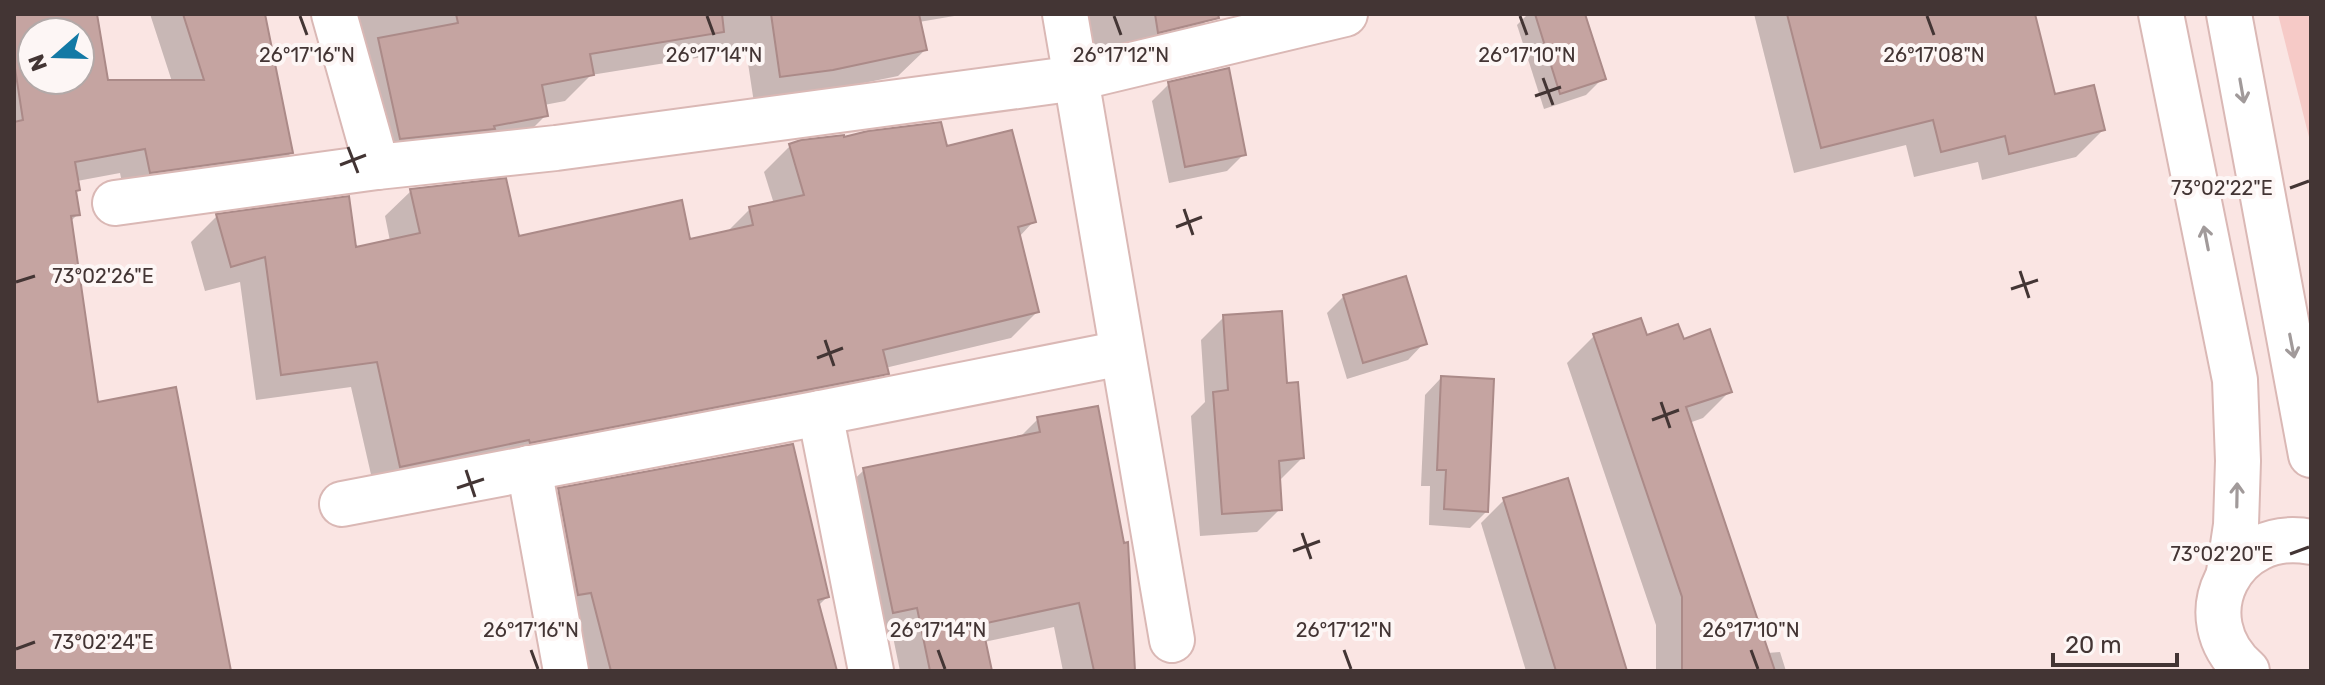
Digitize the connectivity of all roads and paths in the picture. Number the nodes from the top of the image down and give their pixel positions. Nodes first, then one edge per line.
1 (334, 14) edge
2 (1065, 14) edge
3 (1345, 14) edge
4 (2161, 14) edge
5 (2229, 14) edge
6 (1077, 78) junction
7 (377, 167) junction
8 (115, 203) dead end
9 (1122, 353) junction
10 (820, 413) junction
11 (2311, 455) edge
12 (529, 468) junction
13 (342, 504) dead end
14 (2311, 542) edge
15 (2229, 572) junction
16 (1172, 640) dead end
17 (566, 671) edge
18 (871, 671) edge
19 (2247, 671) edge

1 - 7 main road
2 - 6 main road
3 - 6 main road
15 -> 4 main road
5 -> 11 main road
6 - 7 main road
6 - 9 main road
7 - 8 main road
9 - 10 main road
9 - 16 main road
10 - 12 main road
10 - 18 main road
12 - 13 main road
12 - 17 main road
14 - 15 main road
15 - 19 main road

